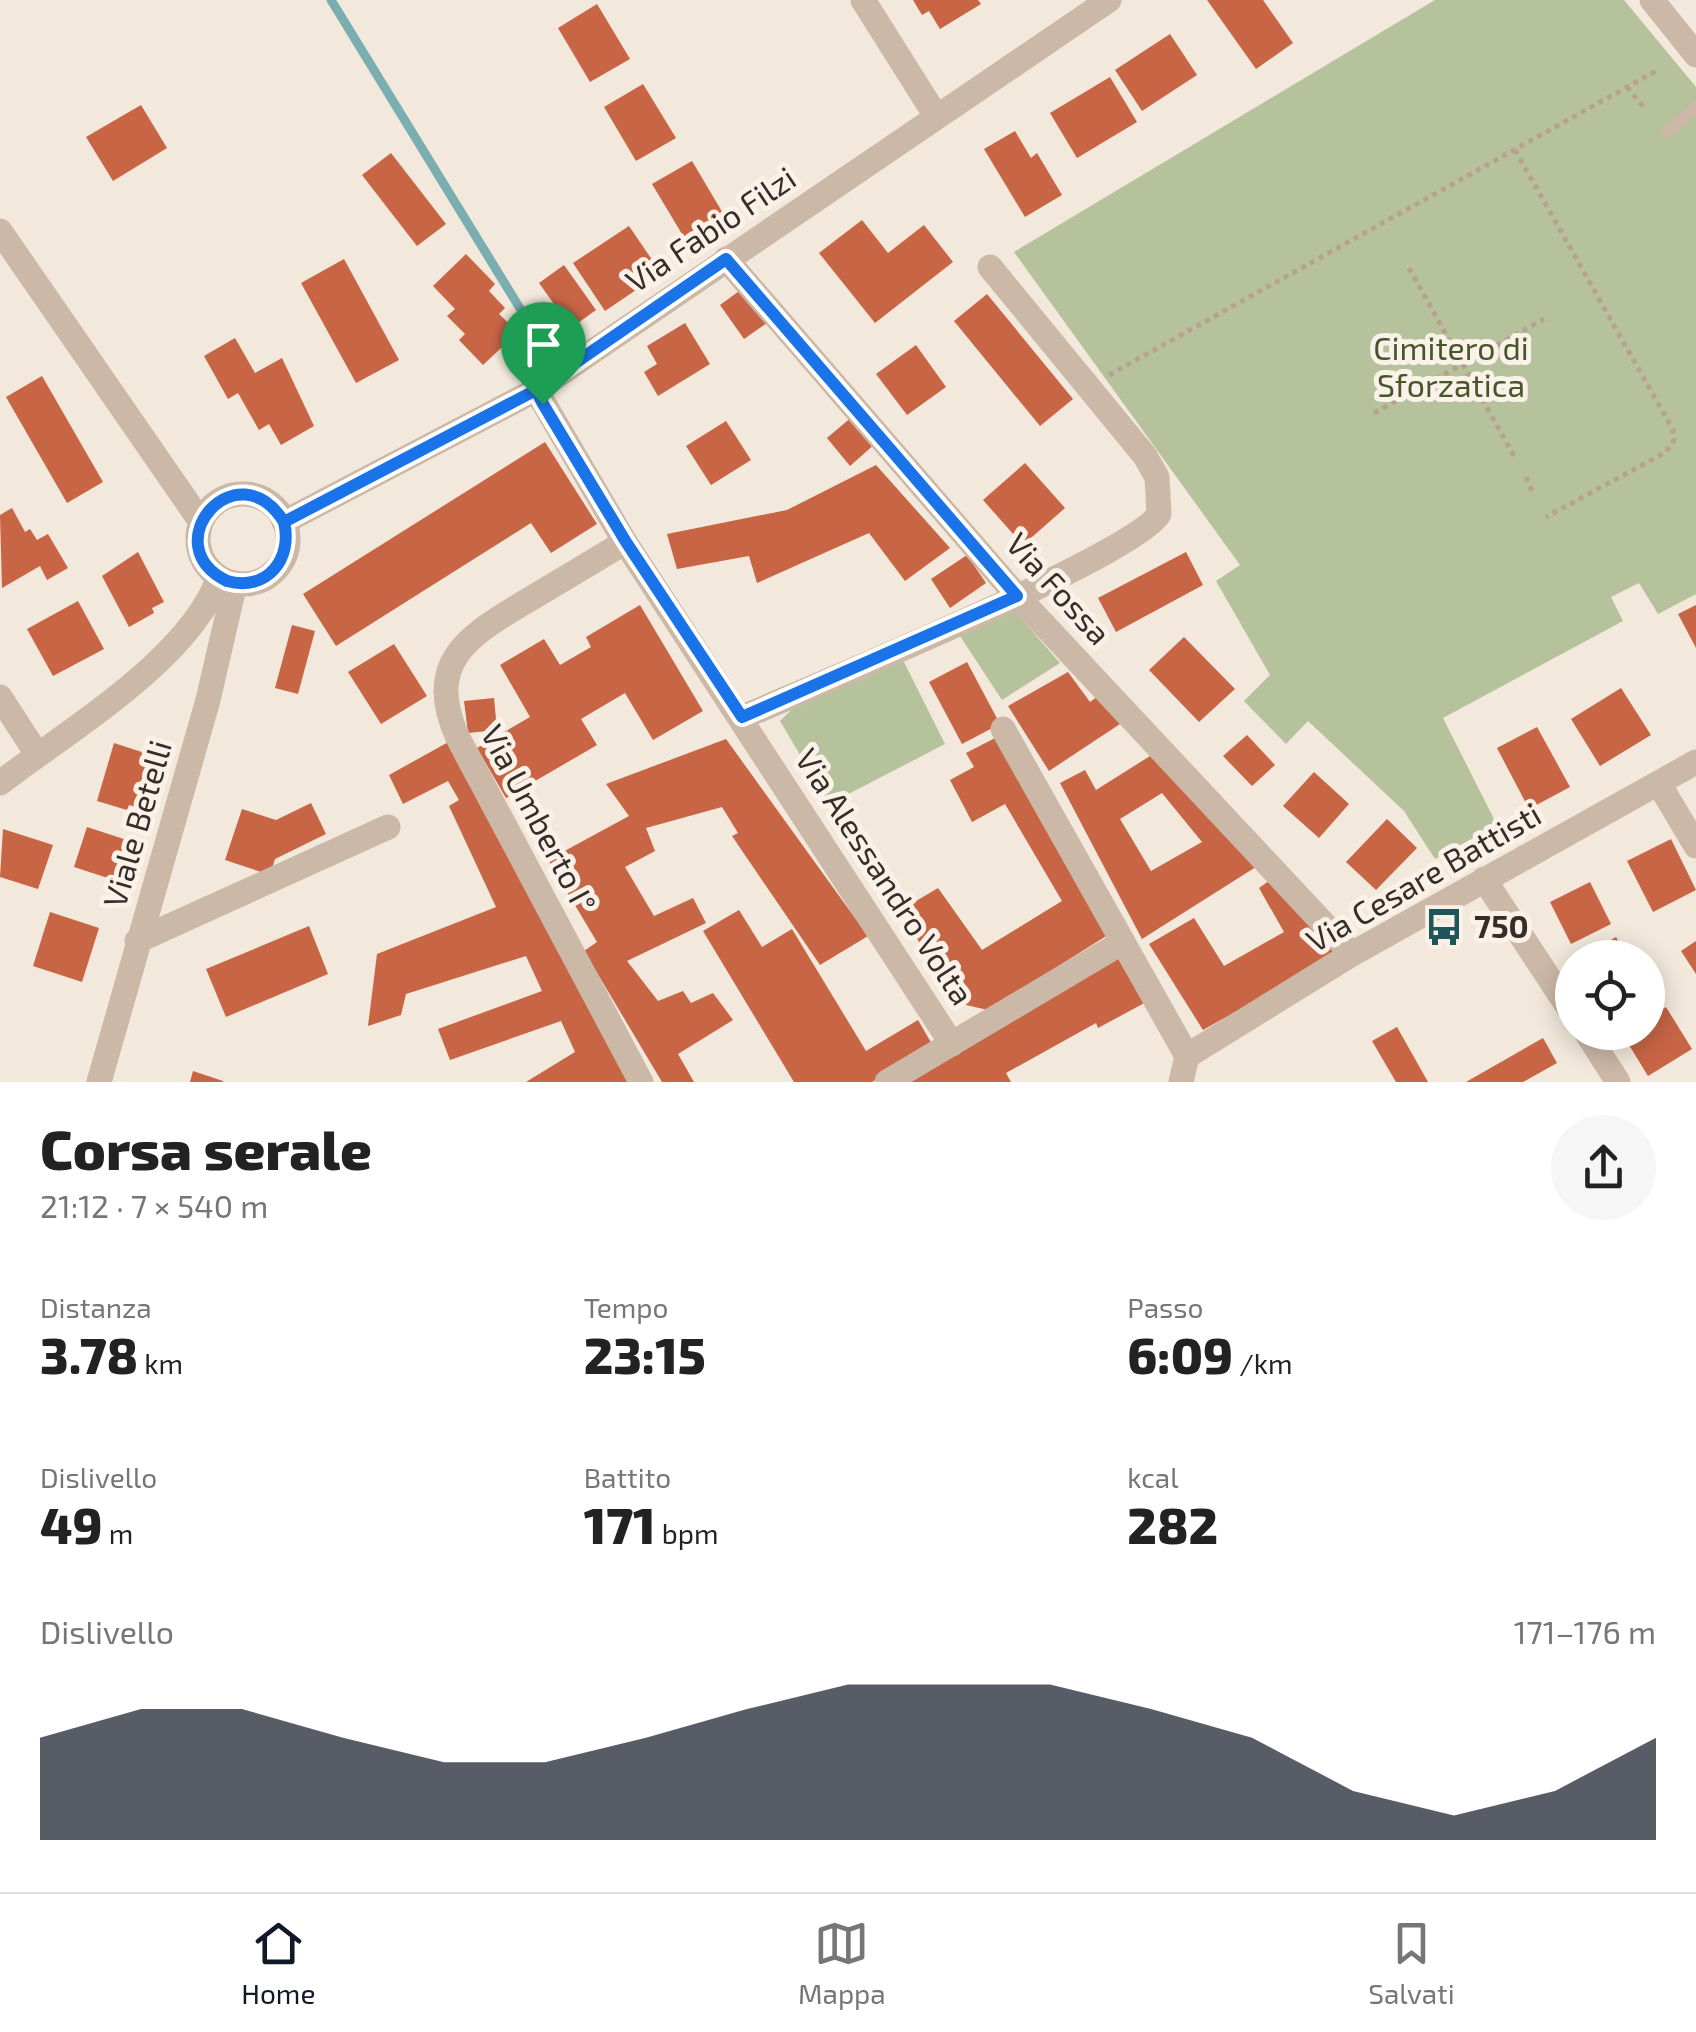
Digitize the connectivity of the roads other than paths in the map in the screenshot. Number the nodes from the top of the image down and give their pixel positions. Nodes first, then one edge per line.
1 (863, 0) edge
2 (1110, 0) edge
3 (1652, 0) edge
4 (1696, 55) edge
5 (1696, 107) edge
6 (936, 116) junction
7 (1667, 133) dead end
8 (0, 231) edge
9 (726, 259) junction
10 (990, 267) dead end
11 (536, 390) junction
12 (201, 522) junction
13 (284, 522) junction
14 (626, 542) junction
15 (227, 580) junction
16 (1017, 596) junction
17 (0, 696) edge
18 (742, 717) junction
19 (1003, 729) dead end
20 (37, 754) junction
21 (1696, 762) edge
22 (0, 783) edge
23 (1659, 784) junction
24 (388, 826) dead end
25 (1696, 846) edge
26 (1484, 879) junction
27 (137, 940) junction
28 (1123, 942) junction
29 (1352, 954) junction
30 (1555, 987) edge
31 (952, 1044) junction
32 (1598, 1050) edge
33 (1187, 1056) junction
34 (99, 1082) edge
35 (642, 1082) edge
36 (887, 1082) edge
37 (1181, 1082) edge
38 (1618, 1082) edge

1 - 6 street
2 - 6 street, Via Fabio Filzi
3 - 4 street
5 - 7 lane
6 - 9 street, Via Fabio Filzi
8 - 12 street
9 - 11 street, Via Fabio Filzi
9 - 16 street, Via Fossa
10 - 16 street
11 - 13 street, Via Fabio Filzi
11 - 14 street, Via Alessandro Volta
12 - 13 street
12 - 15 street
13 - 15 street
14 - 18 street, Via Alessandro Volta
14 - 35 street, Via Umberto I°
15 - 20 street
15 - 27 street, Viale Betelli
16 - 18 street
16 - 29 street, Via Fossa
17 - 20 street
18 - 31 street, Via Alessandro Volta
19 - 28 street
20 - 22 street
21 - 23 street, Via Cesare Battisti
23 - 25 street
23 - 26 street, Via Cesare Battisti
24 - 27 street
26 - 29 street, Via Cesare Battisti
26 - 30 street
27 - 34 street, Viale Betelli
28 - 31 street
28 - 33 street
29 - 33 street, Via Cesare Battisti
31 - 36 street
32 - 38 street
33 - 37 street

